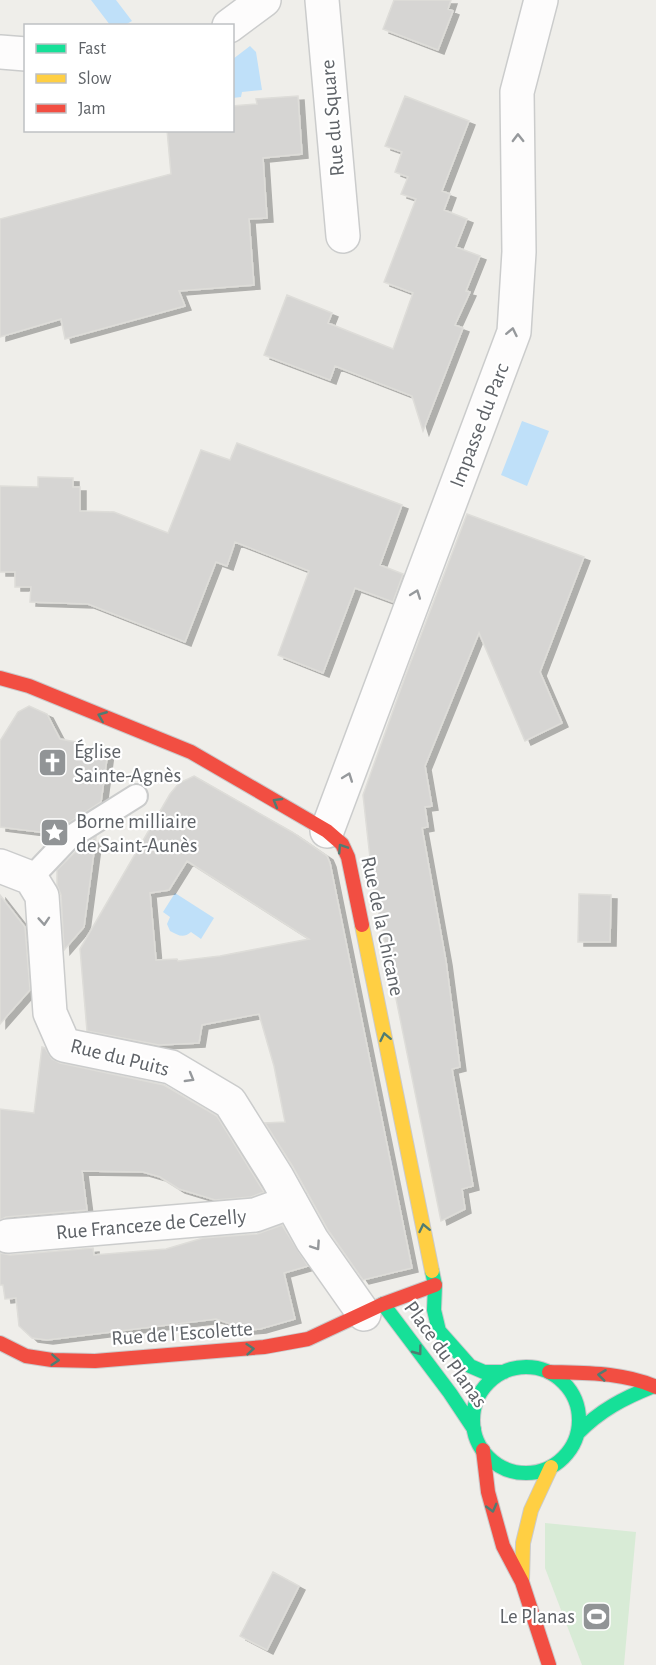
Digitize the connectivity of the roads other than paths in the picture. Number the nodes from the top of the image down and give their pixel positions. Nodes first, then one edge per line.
1 (264, 0) edge
2 (322, 0) edge
3 (541, 0) edge
4 (232, 24) edge
5 (0, 52) edge
6 (24, 54) edge
7 (343, 236) dead end
8 (0, 678) edge
9 (136, 796) dead end
10 (327, 831) junction
11 (0, 866) edge
12 (31, 878) junction
13 (291, 1202) junction
14 (8, 1236) dead end
15 (435, 1285) junction
16 (374, 1309) junction
17 (0, 1343) edge
18 (504, 1372) junction
19 (549, 1372) junction
20 (655, 1386) edge
21 (474, 1429) junction
22 (577, 1434) junction
23 (483, 1450) junction
24 (551, 1467) junction
25 (522, 1582) junction
26 (549, 1665) edge

1 - 4 street
2 - 7 street, Rue du Square
10 -> 3 street, Impasse du Parc
5 - 6 street
10 -> 8 street, Rue de la Chicane
9 - 12 lane
15 -> 10 street, Rue de la Chicane
11 - 12 street
12 -> 13 street, Rue du Puits
13 - 14 street, Rue Franceze de Cezelly
13 -> 16 street, Rue du Puits
15 - 16 street, Place du Planas
15 - 18 street, Place du Planas
17 -> 16 street, Rue de l'Escolette
16 -> 21 street, Place du Planas
18 - 19 street
18 - 21 street
20 -> 19 street
19 - 22 street
20 - 22 street
21 - 23 street
22 - 24 street
23 - 24 street
23 -> 25 street
24 - 25 street
25 - 26 street

